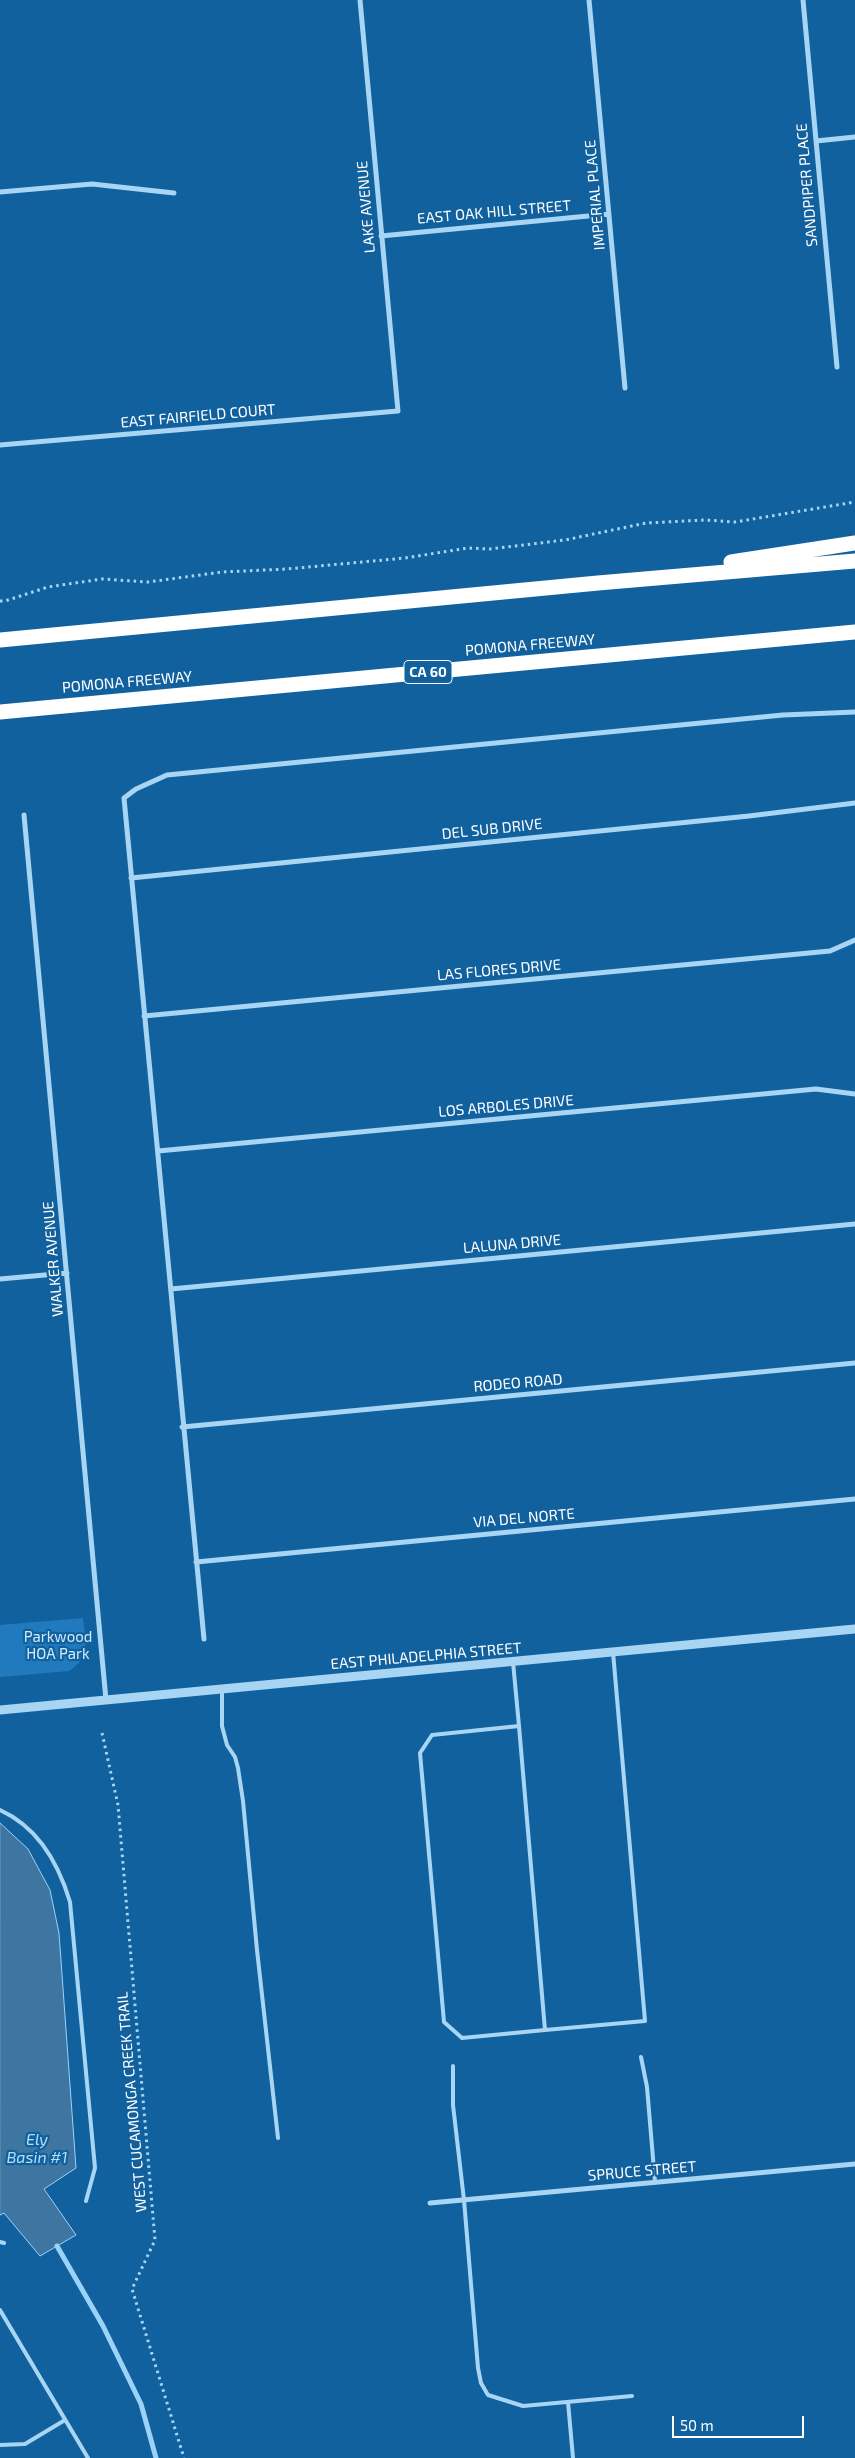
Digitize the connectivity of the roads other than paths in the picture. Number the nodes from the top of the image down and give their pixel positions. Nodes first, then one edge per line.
1 (360, 0) edge
2 (589, 0) edge
3 (803, 0) edge
4 (855, 137) edge
5 (816, 141) junction
6 (0, 192) edge
7 (174, 193) dead end
8 (609, 214) junction
9 (381, 236) junction
10 (837, 367) dead end
11 (625, 388) dead end
12 (398, 411) joint
13 (0, 445) edge
14 (855, 543) edge
15 (855, 560) edge
16 (598, 582) junction
17 (855, 632) edge
18 (0, 640) edge
19 (0, 712) edge
20 (855, 712) edge
21 (855, 803) edge
22 (24, 816) dead end
23 (131, 878) junction
24 (855, 940) edge
25 (144, 1016) junction
26 (855, 1094) edge
27 (158, 1151) junction
28 (855, 1224) edge
29 (67, 1273) junction
30 (0, 1279) edge
31 (171, 1289) junction
32 (855, 1363) edge
33 (182, 1427) junction
34 (855, 1499) edge
35 (196, 1562) junction
36 (855, 1629) edge
37 (204, 1639) dead end
38 (613, 1652) junction
39 (513, 1662) junction
40 (222, 1689) junction
41 (106, 1700) junction
42 (0, 1710) edge
43 (519, 1726) junction
44 (0, 1810) edge
45 (545, 2030) junction
46 (641, 2057) dead end
47 (453, 2066) dead end
48 (278, 2138) dead end
49 (855, 2164) edge
50 (656, 2182) junction
51 (464, 2200) junction
52 (86, 2201) dead end
53 (430, 2203) dead end
54 (0, 2310) edge
55 (632, 2396) dead end
56 (568, 2402) junction
57 (65, 2420) junction
58 (0, 2445) edge
59 (88, 2458) edge
60 (573, 2458) edge

1 - 9 street, LAKE AVENUE
2 - 8 street, IMPERIAL PLACE
3 - 5 street, SANDPIPER PLACE
4 - 5 street
5 - 10 street, SANDPIPER PLACE
6 - 7 street
8 - 9 street, EAST OAK HILL STREET
8 - 11 street, IMPERIAL PLACE
9 - 12 street, LAKE AVENUE
12 - 13 street, EAST FAIRFIELD COURT
14 - 16 highway
15 - 16 highway
16 - 18 highway
17 - 19 highway, POMONA FREEWAY / CA 60
20 - 23 street
21 - 23 street, DEL SUB DRIVE
22 - 29 street, WALKER AVENUE
23 - 25 street
24 - 25 street, LAS FLORES DRIVE
25 - 27 street
26 - 27 street, LOS ARBOLES DRIVE
27 - 31 street
28 - 31 street, LALUNA DRIVE
29 - 30 street
29 - 41 street, WALKER AVENUE
31 - 33 street
32 - 33 street, RODEO ROAD
33 - 35 street
34 - 35 street, VIA DEL NORTE
35 - 37 street
36 - 38 street, EAST PHILADELPHIA STREET
38 - 39 street, EAST PHILADELPHIA STREET
38 - 45 lane
39 - 40 street, EAST PHILADELPHIA STREET
39 - 43 lane
40 - 41 street, EAST PHILADELPHIA STREET
40 - 48 lane
41 - 42 street, EAST PHILADELPHIA STREET
43 - 45 lane
43 - 45 lane
44 - 52 lane
46 - 50 lane
47 - 51 lane
49 - 50 street, SPRUCE STREET
50 - 51 street, SPRUCE STREET
51 - 53 street, SPRUCE STREET
51 - 56 lane
54 - 57 lane
55 - 56 lane
56 - 60 lane
57 - 58 lane
57 - 59 lane

